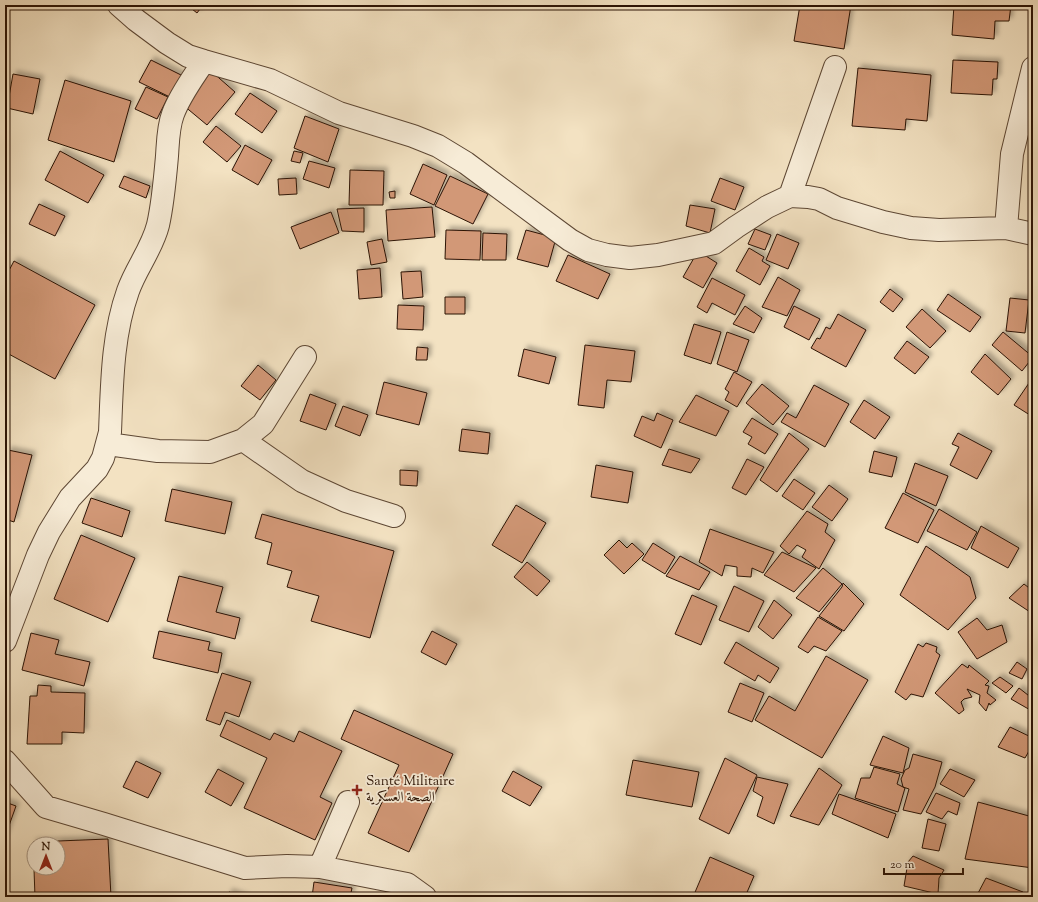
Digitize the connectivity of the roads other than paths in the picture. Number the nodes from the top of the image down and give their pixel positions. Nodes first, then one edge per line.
1 (119, 5) edge
2 (204, 61) junction
3 (836, 67) dead end
4 (1033, 68) edge
5 (790, 196) junction
6 (1006, 228) junction
7 (1033, 234) edge
8 (305, 357) dead end
9 (243, 440) junction
10 (108, 444) junction
11 (394, 516) dead end
12 (5, 641) edge
13 (5, 761) edge
14 (348, 802) dead end
15 (320, 867) junction
16 (424, 897) edge

1 - 2 street
2 - 5 street
2 - 10 street
3 - 5 street
4 - 6 street
5 - 6 street
6 - 7 street
8 - 9 street
9 - 10 street
9 - 11 street
10 - 12 street
13 - 15 street
14 - 15 street
15 - 16 street

